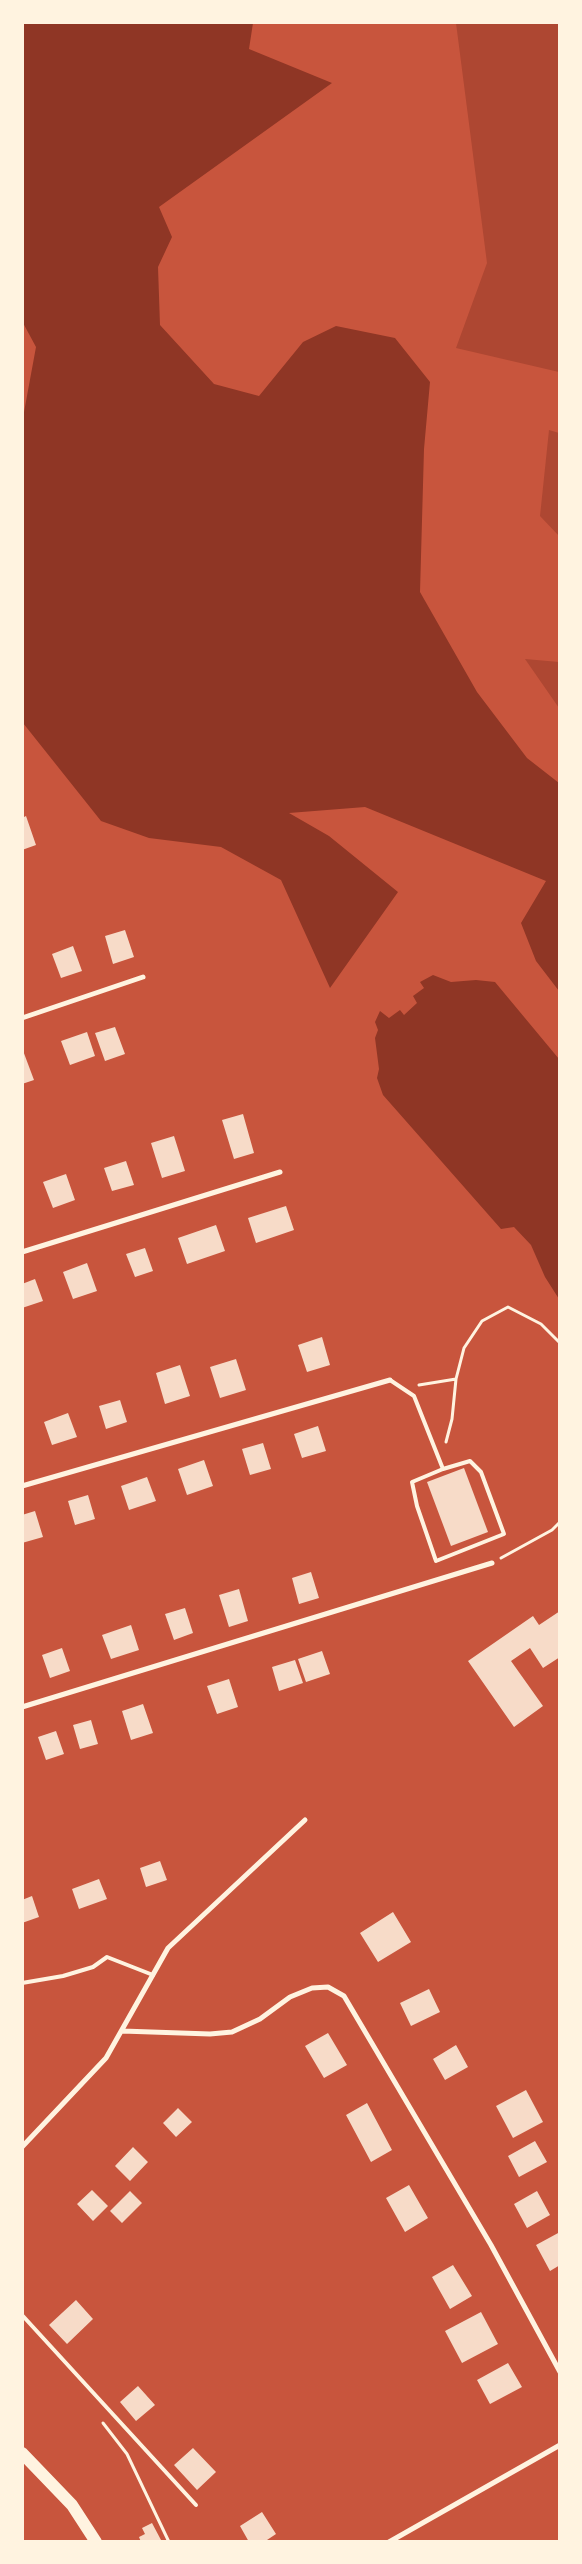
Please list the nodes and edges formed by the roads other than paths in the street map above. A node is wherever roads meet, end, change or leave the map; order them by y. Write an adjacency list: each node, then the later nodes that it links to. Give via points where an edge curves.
1 (144, 977): 2 (street)
2 (22, 1018)
3 (280, 1172): 4 (street)
4 (22, 1252)
5 (390, 1380): 6 (lane, via 414,1396); 7 (street)
6 (443, 1469): 6 (lane, via 470,1461 481,1472 504,1534 436,1561 412,1482)
7 (22, 1486)
8 (492, 1563): 9 (street)
9 (22, 1707)
10 (305, 1820): 11 (street, via 168,1948)
11 (153, 1976): 12 (lane, via 107,1957 93,1968); 13 (street)
12 (22, 1984)
13 (122, 2031): 14 (street, via 106,2058); 16 (street, via 232,2032 260,2019 290,1996 312,1988 328,1987 344,1996 490,2245)
14 (22, 2147)
15 (22, 2316): 19 (lane)
16 (560, 2372)
17 (560, 2445): 21 (street)
18 (22, 2453): 20 (main road, via 72,2505)
19 (196, 2505)
20 (96, 2542)
21 (389, 2542)

